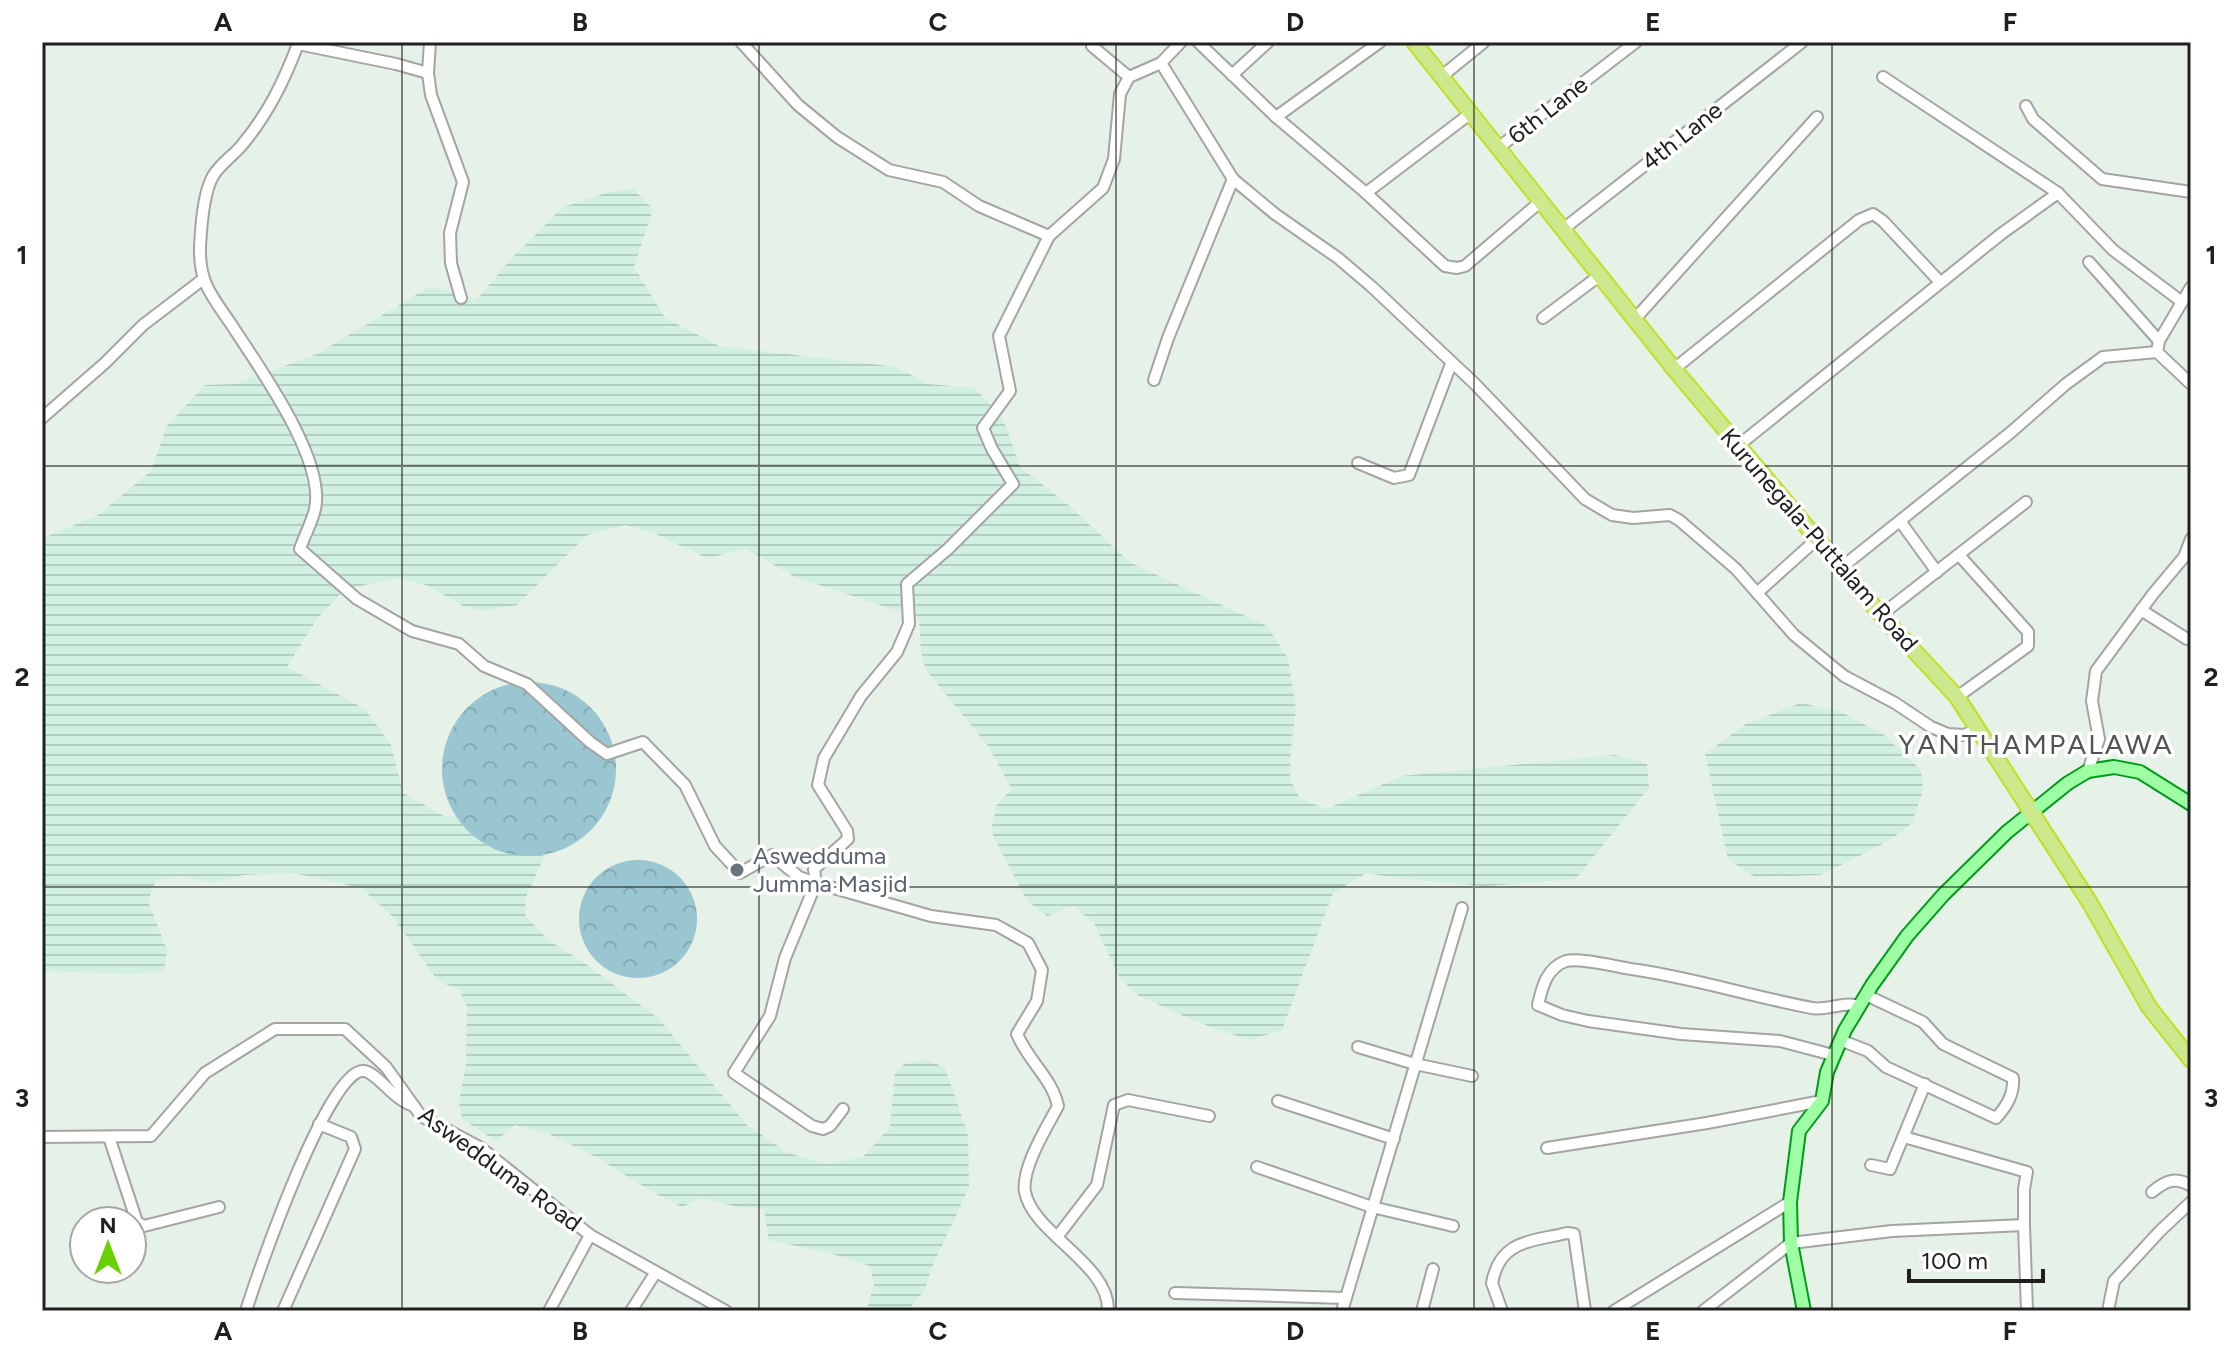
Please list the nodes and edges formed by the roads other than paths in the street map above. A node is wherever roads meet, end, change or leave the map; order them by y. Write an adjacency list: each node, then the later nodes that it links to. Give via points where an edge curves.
1 (430, 42): 13 (street)
2 (741, 42): 29 (street, via 798,105 889,170 943,182 979,206)
3 (1181, 42): 12 (street)
4 (1198, 42): 14 (street)
5 (1268, 42): 14 (street)
6 (1380, 42): 20 (street)
7 (1414, 42): 15 (highway, Kurunegala-Puttalam Road)
8 (1484, 42): 15 (street)
9 (1636, 42): 22 (street, 6th Lane)
10 (1802, 42): 28 (street, 4th Lane)
11 (1092, 46): 16 (street)
12 (1161, 63): 16 (street); 23 (street)
13 (428, 73): 32 (street, via 298,44 264,116 213,177 202,218); 35 (street, via 463,182 450,233 451,263)
14 (1232, 75): 20 (street)
15 (1442, 76): 19 (highway, Kurunegala-Puttalam Road)
16 (1129, 77): 29 (street, via 1120,94 1114,159 1103,188)
17 (1883, 77): 26 (street)
18 (2026, 106): 24 (street, via 2033,119 2102,179)
19 (1471, 113): 22 (highway, Kurunegala-Puttalam Road); 25 (street)
20 (1276, 117): 25 (street)
21 (1817, 117): 38 (street)
22 (1498, 148): 27 (highway, Kurunegala-Puttalam Road)
23 (1233, 179): 40 (street, via 1338,258); 42 (street)
24 (2191, 192)
25 (1366, 193): 27 (street, via 1445,266 1457,268)
26 (2058, 193): 33 (street); 36 (street, via 2113,250)
27 (1540, 202): 28 (highway, Kurunegala-Puttalam Road)
28 (1562, 230): 31 (highway, Kurunegala-Puttalam Road)
29 (1049, 236): 64 (street, via 999,336 1010,391 983,428 1013,484 907,584 909,624 897,652 861,696 824,758 818,785 848,839 814,869)
30 (2089, 262): 39 (street)
31 (1599, 276): 37 (street); 38 (highway, Kurunegala-Puttalam Road)
32 (202, 280): 44 (street, via 143,325); 64 (street, via 306,453 315,507 300,549 357,599 412,631 459,644 484,666 527,684 607,754 643,742 685,785 715,846 740,873 772,855 799,877)
33 (1940, 282): 41 (street, via 1873,214); 45 (street)
34 (2191, 287): 36 (street)
35 (461, 298)
36 (2182, 302): 39 (street)
37 (1543, 318)
38 (1634, 320): 41 (highway, Kurunegala-Puttalam Road)
39 (2158, 347): 43 (street); 48 (street, via 2103,357)
40 (1451, 364): 46 (street, via 1409,475 1394,478); 55 (street, via 1585,499 1612,515 1670,515)
41 (1674, 369): 45 (highway, Kurunegala-Puttalam Road)
42 (1154, 380)
43 (2191, 384)
44 (42, 418)
45 (1739, 445): 49 (highway, Kurunegala-Puttalam Road)
46 (1358, 463)
47 (2026, 502): 51 (street)
48 (1900, 521): 53 (street); 54 (street)
49 (1817, 539): 53 (highway, Kurunegala-Puttalam Road); 55 (street)
50 (2191, 539): 52 (street)
51 (1959, 555): 54 (street); 59 (street, via 2028,632 2028,646)
52 (2188, 559): 56 (street)
53 (1842, 567): 57 (highway, Kurunegala-Puttalam Road)
54 (1937, 572): 57 (street)
55 (1757, 593): 60 (street, via 1794,635 1844,676 1948,734)
56 (2141, 610): 58 (street); 61 (street, via 2096,671 2092,701 2099,739)
57 (1881, 615): 59 (highway, Kurunegala-Puttalam Road)
58 (2187, 639)
59 (1957, 697): 60 (highway, Kurunegala-Puttalam Road)
60 (1979, 729): 63 (highway, Kurunegala-Puttalam Road)
61 (2088, 771): 62 (main road, via 2114,767 2140,772); 63 (main road)
62 (2191, 804)
63 (2032, 811): 66 (main road, via 1943,895); 70 (highway, Kurunegala-Puttalam Road, via 2149,1007)
64 (816, 883): 77 (street, via 785,958 770,1016 734,1073 812,1126 830,1126); 96 (street, via 931,916 996,925 1028,943 1042,970 1037,1001 1017,1034 1054,1089 1058,1106 1031,1158 1025,1191 1034,1212)
65 (1462, 908): 71 (street)
66 (1863, 1000): 67 (main road); 69 (street, via 1817,1009 1573,959 1554,967 1538,1005 1588,1021 1780,1041); 73 (street, via 1923,1022 1943,1044 2013,1078 2013,1089 1996,1118)
67 (1840, 1040): 69 (main road); 73 (street)
68 (1358, 1047): 71 (street)
69 (1833, 1055): 75 (main road)
70 (2191, 1060)
71 (1415, 1064): 72 (street); 83 (street)
72 (1472, 1076)
73 (1925, 1084): 82 (street)
74 (1278, 1101): 83 (street)
75 (1822, 1101): 84 (street); 89 (main road, via 1799,1131)
76 (414, 1106): 79 (street, via 372,1075 357,1072 344,1082); 81 (street, Aswedduma Road, via 386,1067 345,1029 275,1029 205,1073 151,1136); 95 (street, Aswedduma Road, via 421,1116 481,1148)
77 (843, 1109)
78 (1209, 1116): 96 (street, via 1128,1100 1114,1105 1097,1185)
79 (319, 1124): 102 (street, via 261,1261); 103 (street, via 351,1137 355,1149)
80 (42, 1137): 81 (street, Aswedduma Road)
81 (109, 1137): 91 (street, via 137,1222 144,1226)
82 (1904, 1137): 85 (street, via 1890,1169); 93 (street, via 2027,1172)
83 (1394, 1139): 92 (street)
84 (1547, 1148)
85 (1871, 1165)
86 (1257, 1167): 92 (street)
87 (2191, 1186): 88 (street, via 2170,1180)
88 (2152, 1192)
89 (1790, 1202): 97 (main road); 112 (street)
90 (2191, 1202): 116 (street, via 2114,1281)
91 (219, 1207)
92 (1372, 1207): 94 (street); 101 (street)
93 (2024, 1225): 97 (street, via 1892,1231); 115 (street)
94 (1453, 1226)
95 (590, 1235): 104 (street); 106 (street, Aswedduma Road)
96 (1057, 1237): 107 (street, via 1093,1274 1107,1295)
97 (1791, 1243): 113 (street); 114 (main road)
98 (1433, 1269): 109 (street)
99 (654, 1275): 105 (street)
100 (1175, 1293): 101 (street)
101 (1346, 1298): 108 (street)
102 (246, 1311)
103 (283, 1311)
104 (549, 1311)
105 (631, 1311)
106 (726, 1311)
107 (1108, 1311)
108 (1342, 1311)
109 (1422, 1311)
110 (1502, 1311): 111 (street, via 1492,1283 1503,1253 1567,1233 1574,1234)
111 (1585, 1311)
112 (1614, 1311)
113 (1703, 1311)
114 (1804, 1311)
115 (2027, 1311)
116 (2108, 1311)

